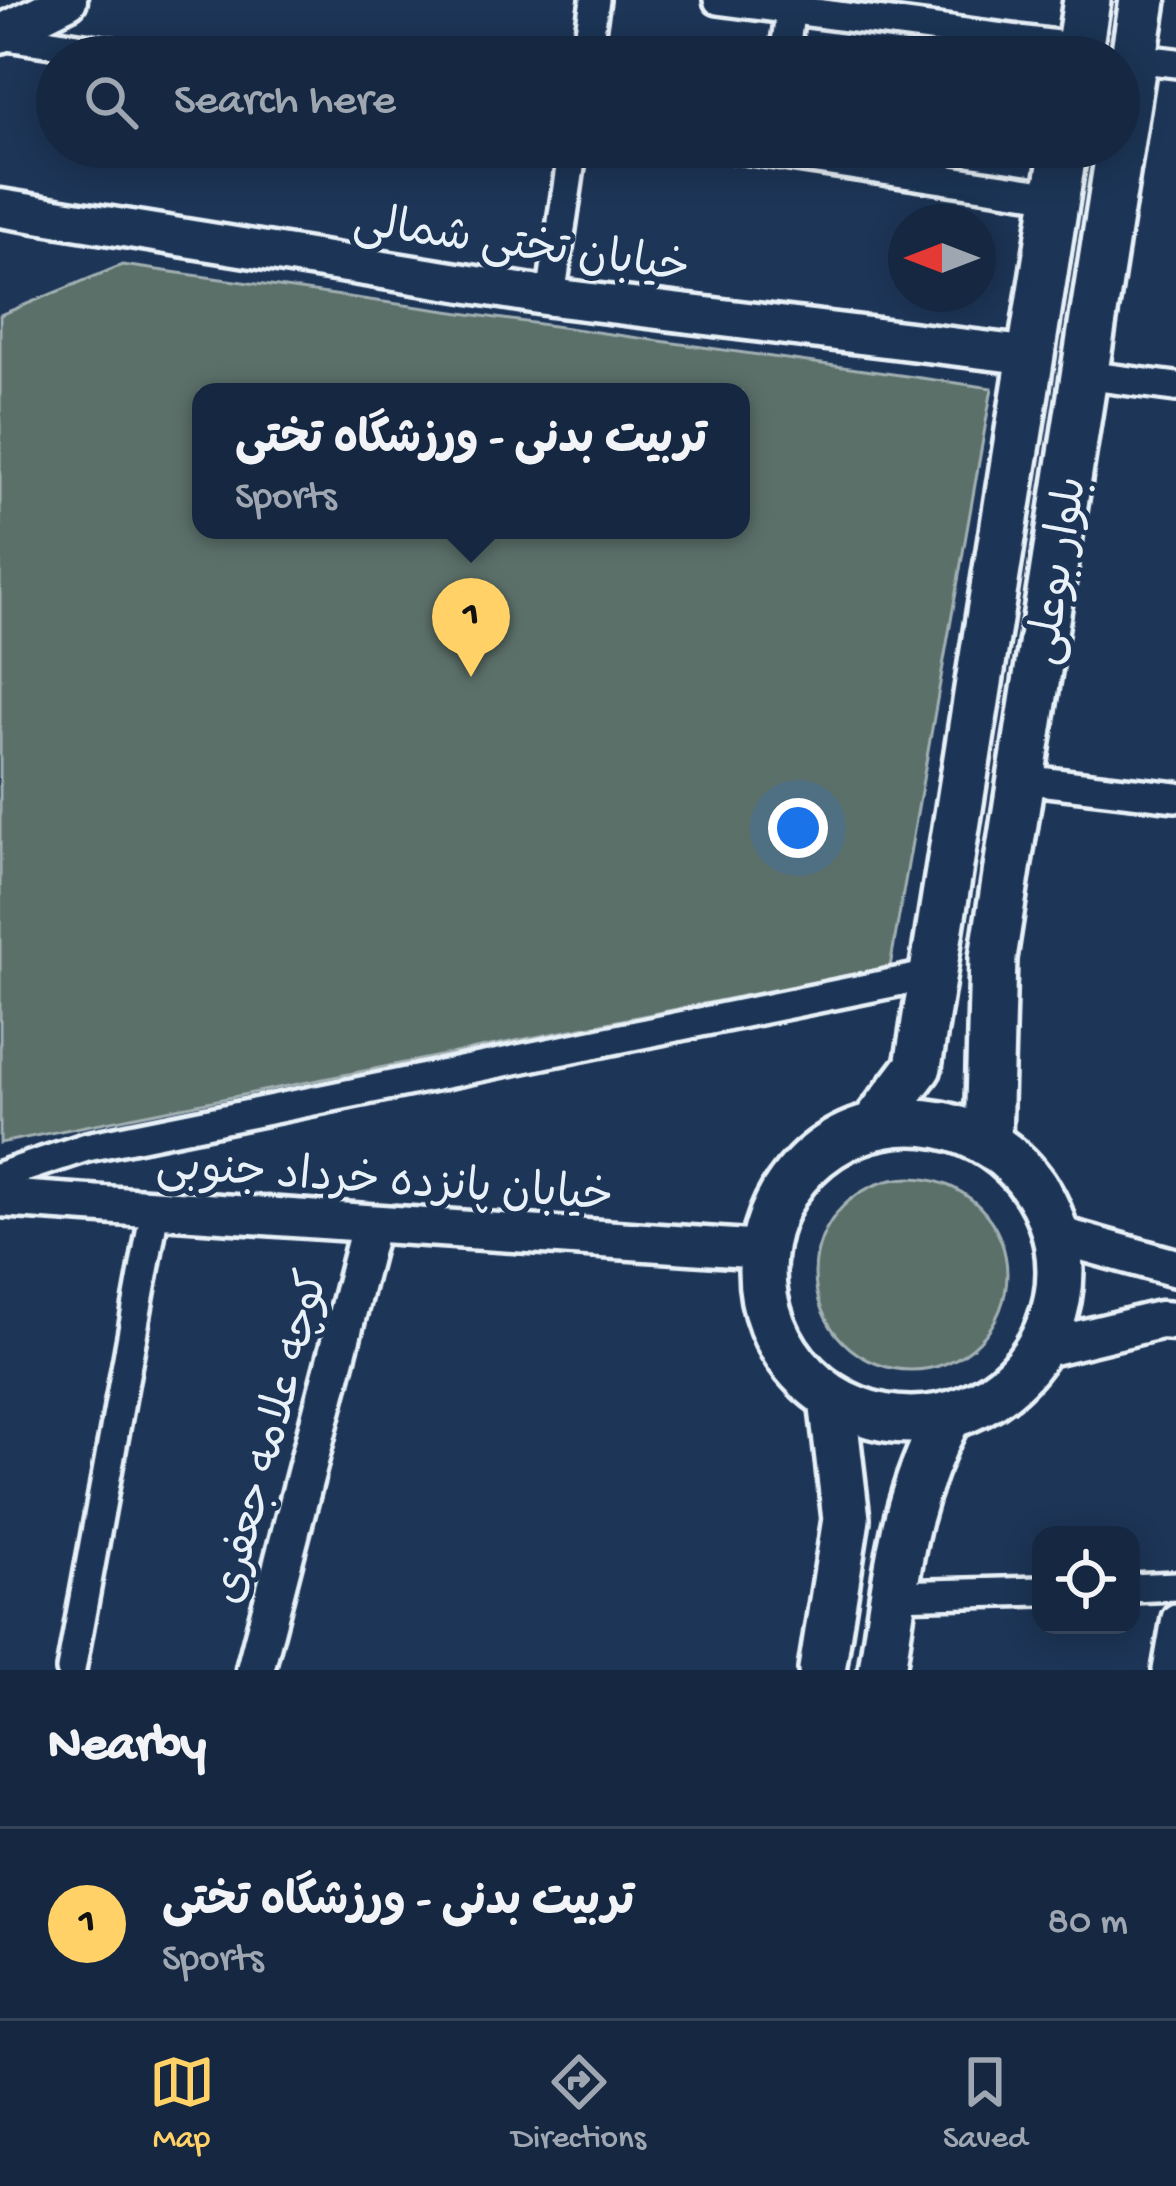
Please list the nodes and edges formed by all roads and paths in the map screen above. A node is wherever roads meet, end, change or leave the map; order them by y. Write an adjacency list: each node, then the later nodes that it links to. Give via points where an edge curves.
1 (68, 0): 7 (street)
2 (595, 0): 8 (street)
3 (718, 0): 6 (street)
4 (1087, 0): 11 (main road)
5 (1143, 0): 13 (main road, بلوار بوعلی)
6 (791, 5): 9 (street); 10 (street)
7 (0, 34): 12 (street)
8 (589, 36)
9 (787, 36)
10 (977, 36)
11 (1082, 36)
12 (36, 40)
13 (1155, 60): 14 (main road, بلوار بوعلی)
14 (1140, 127)
15 (570, 168): 21 (street)
16 (882, 168): 19 (street)
17 (1061, 168): 19 (main road, بلوار بوعلی)
18 (1131, 168): 23 (main road, بلوار بوعلی)
19 (1056, 196): 22 (main road, بلوار بوعلی)
20 (0, 208): 21 (street, خیابان تختی شمالی)
21 (551, 297): 22 (street, خیابان تختی شمالی)
22 (1032, 356): 27 (main road, بلوار بوعلی)
23 (1084, 375): 24 (street); 25 (main road, بلوار بوعلی)
24 (1176, 387)
25 (1021, 779): 26 (street); 28 (main road, بلوار بوعلی)
26 (1176, 797)
27 (938, 958): 28 (main road, via 984,972); 29 (main road, بلوار بوعلی, via 918,1067); 31 (street, via 87,1147)
28 (993, 958): 30 (main road, بلوار بوعلی)
29 (874, 1125): 30 (main road, via 932,1123); 36 (main road, via 833,1142 799,1171 775,1208)
30 (988, 1141): 35 (main road, via 1031,1182)
31 (0, 1176)
32 (0, 1198): 33 (street, خیابان پانزده خرداد جنوبی)
33 (155, 1210): 34 (street, خیابان پانزده خرداد جنوبی); 49 (street)
34 (370, 1226): 36 (street, خیابان پانزده خرداد جنوبی); 50 (street, کوچه علامه جعفری)
35 (1057, 1234): 37 (street); 39 (main road, via 1061,1274)
36 (763, 1250): 40 (main road, via 763,1294 776,1335 799,1371)
37 (1176, 1268)
38 (1176, 1322): 39 (street)
39 (1040, 1348): 41 (main road, via 1016,1379)
40 (832, 1399): 41 (main road, via 888,1419); 43 (main road)
41 (948, 1418): 42 (main road)
42 (906, 1516): 43 (main road, via 888,1492 874,1491); 47 (main road)
43 (846, 1519): 51 (main road)
44 (1176, 1586): 45 (street)
45 (1140, 1588)
46 (1032, 1591): 47 (street)
47 (894, 1595): 52 (main road)
48 (1176, 1618): 53 (street)
49 (71, 1670)
50 (256, 1670)
51 (822, 1670)
52 (881, 1670)
53 (1167, 1670)

